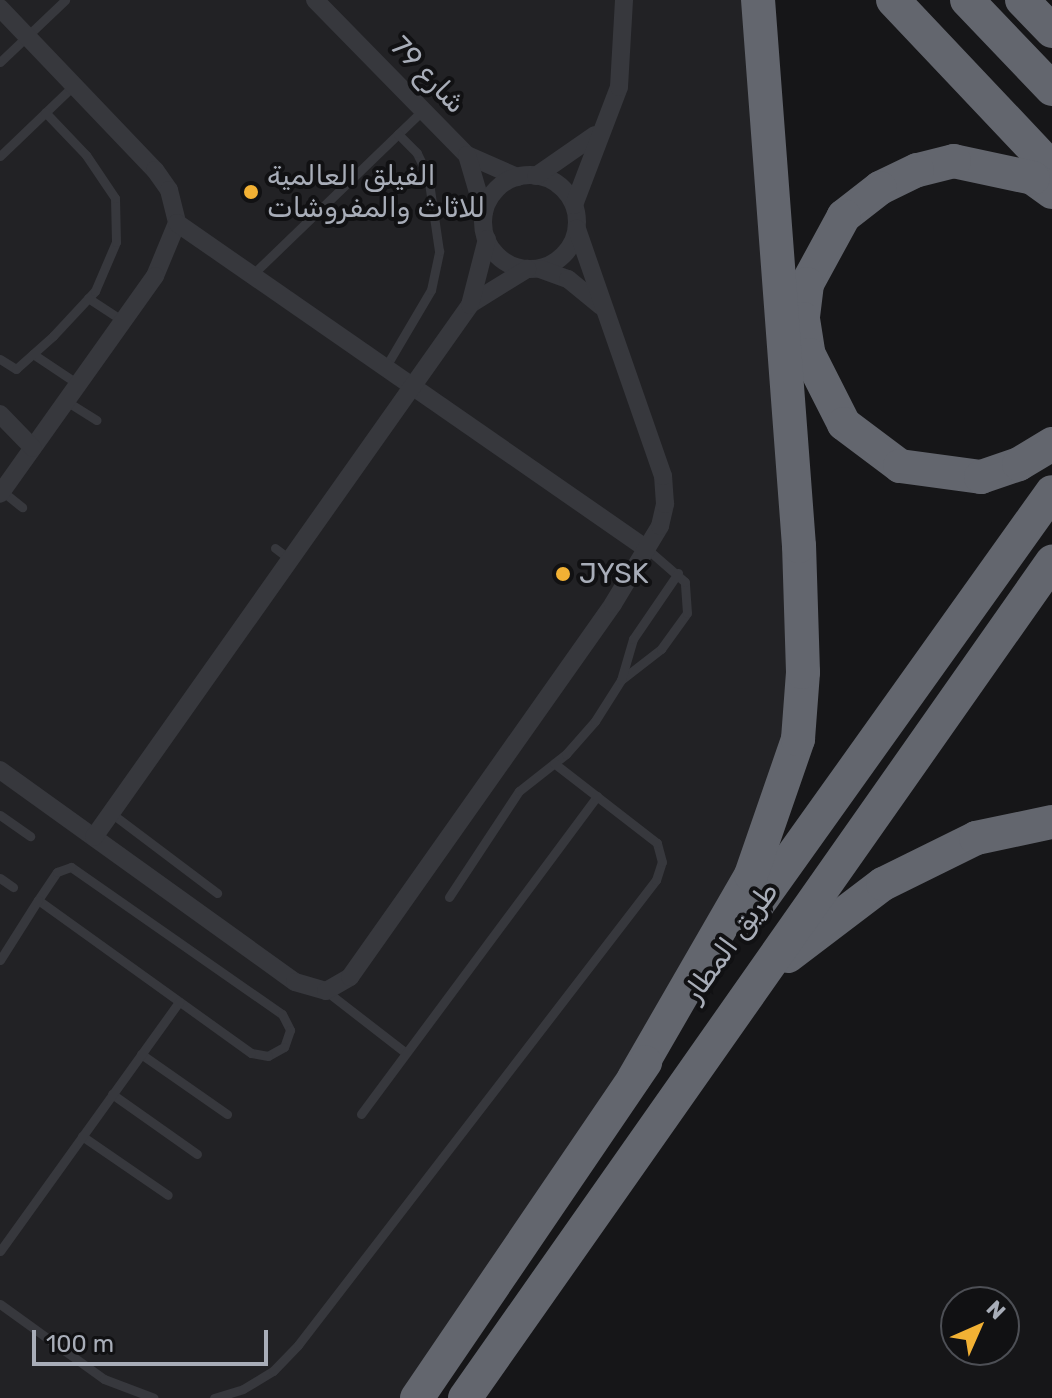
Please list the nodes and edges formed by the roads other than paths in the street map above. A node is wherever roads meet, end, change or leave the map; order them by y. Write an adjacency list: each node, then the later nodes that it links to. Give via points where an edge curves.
1 (65, 0): 10 (lane)
2 (315, 0): 14 (street, شارع 79)
3 (624, 0): 17 (street, via 623,70)
4 (758, 0): 73 (highway, via 799,546 803,672 798,739 751,875)
5 (893, 0): 20 (highway)
6 (967, 0): 13 (highway)
7 (1022, 0): 9 (highway)
8 (0, 8): 10 (street)
9 (1052, 31)
10 (27, 36): 11 (lane); 12 (street)
11 (0, 62)
12 (74, 85): 15 (lane); 26 (street, via 155,170 175,206)
13 (1052, 89)
14 (423, 110): 16 (lane); 18 (street, شارع 79)
15 (45, 112): 19 (lane); 31 (lane, via 86,155 115,198 116,242)
16 (398, 134): 30 (lane); 37 (lane, via 417,153 428,176 439,251 431,290)
17 (597, 134): 21 (street); 24 (street)
18 (467, 155): 22 (street, شارع 79); 25 (street, شارع 79)
19 (0, 156)
20 (1052, 168)
21 (536, 176): 22 (street); 24 (street, via 563,188)
22 (517, 177): 25 (street, via 495,191)
23 (1052, 192): 43 (highway, via 1033,178 954,161 917,170 880,188 844,216 807,284 803,319 809,355 844,424 900,466 981,477 1019,464)
24 (574, 205): 27 (street)
25 (484, 214): 28 (street)
26 (177, 223): 30 (street); 34 (street, via 155,276)
27 (577, 229): 29 (street, via 561,259); 33 (street)
28 (487, 239): 29 (street, via 507,263); 32 (street)
29 (533, 269): 32 (street); 33 (street, via 581,287)
30 (252, 275): 37 (street)
31 (88, 298): 34 (lane); 35 (lane)
32 (470, 305): 39 (street)
33 (603, 308): 49 (street, via 663,476 665,504)
34 (123, 321): 38 (street)
35 (33, 354): 36 (lane, via 16,369); 38 (lane)
36 (0, 359)
37 (385, 368): 39 (street)
38 (78, 384): 40 (street)
39 (414, 388): 49 (street); 50 (street)
40 (66, 401): 42 (lane); 44 (street)
41 (0, 414): 44 (street)
42 (96, 420)
43 (1052, 444)
44 (33, 448): 45 (street)
45 (1, 492): 47 (lane)
46 (1052, 492): 73 (highway, طريق المطار)
47 (22, 507)
48 (275, 548): 50 (lane)
49 (647, 549): 52 (lane); 69 (street, via 374,944 350,977)
50 (291, 560): 57 (street, via 217,650)
51 (1052, 562): 68 (highway, طريق المطار)
52 (678, 573): 53 (lane, via 628,648); 53 (lane, via 689,592 683,623 652,658)
53 (621, 680): 54 (lane, via 586,733)
54 (554, 763): 56 (lane); 65 (lane, via 511,800)
55 (0, 770): 61 (street)
56 (597, 796): 71 (lane); 83 (lane, via 657,843 662,862 656,880 298,1345 273,1371)
57 (111, 813): 61 (street); 64 (lane)
58 (0, 815): 60 (lane)
59 (1052, 822): 68 (highway, via 976,838 883,884)
60 (30, 836)
61 (94, 837): 69 (street, via 295,982)
62 (0, 878): 63 (lane)
63 (13, 887)
64 (217, 893)
65 (449, 897)
66 (38, 900): 67 (lane); 70 (lane); 70 (lane, via 57,872 78,868 282,1014 288,1039 277,1053 259,1056)
67 (0, 960)
68 (762, 976): 85 (highway, طريق المطار)
69 (326, 991): 71 (lane)
70 (179, 1002): 72 (lane)
71 (406, 1053): 76 (lane)
72 (141, 1054): 74 (lane); 75 (lane)
73 (634, 1078): 84 (highway, طريق المطار)
74 (112, 1094): 77 (lane); 78 (lane)
75 (227, 1114)
76 (361, 1114)
77 (82, 1136): 79 (lane); 80 (lane)
78 (197, 1154)
79 (168, 1195)
80 (0, 1251)
81 (0, 1304): 82 (lane, via 104,1379)
82 (154, 1398)
83 (214, 1398)
84 (417, 1398)
85 (465, 1398)

